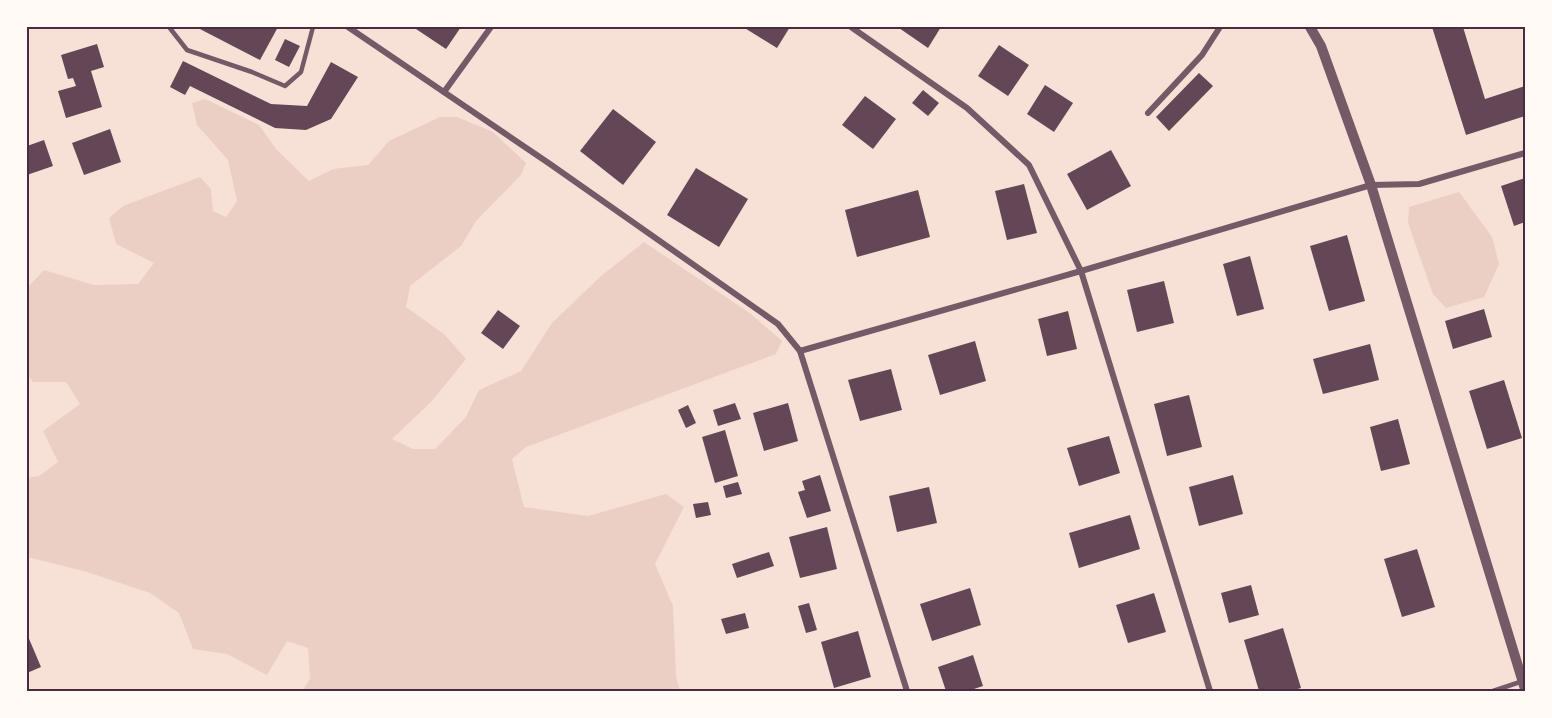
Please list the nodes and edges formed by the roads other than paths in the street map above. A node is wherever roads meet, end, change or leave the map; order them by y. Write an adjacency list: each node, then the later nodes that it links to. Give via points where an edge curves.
1 (169, 27): 2 (lane, via 187,50 285,86 301,72)
2 (313, 27)
3 (348, 27): 8 (street)
4 (491, 27): 8 (street)
5 (850, 27): 12 (street, via 966,108 1029,165)
6 (1220, 27): 9 (street, via 1202,55)
7 (1310, 27): 11 (street, via 1321,46)
8 (444, 92): 13 (street, via 778,324)
9 (1148, 113)
10 (1525, 153): 11 (street, via 1419,184)
11 (1371, 185): 12 (street); 14 (street)
12 (1081, 271): 13 (street); 16 (street)
13 (800, 351): 15 (street)
14 (1524, 685): 17 (lane)
15 (907, 691)
16 (1210, 691)
17 (1493, 691)

